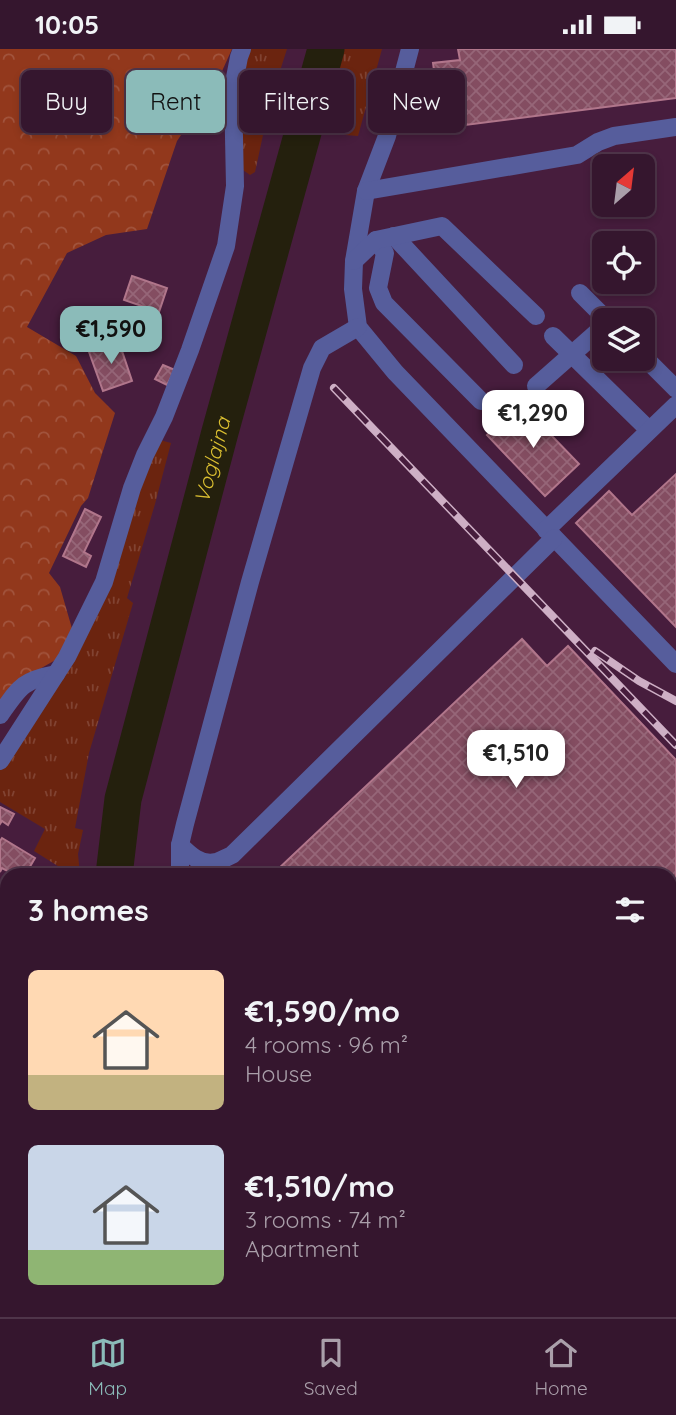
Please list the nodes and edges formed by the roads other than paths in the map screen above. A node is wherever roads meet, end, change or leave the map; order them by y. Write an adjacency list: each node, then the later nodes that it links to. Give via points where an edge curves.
1 (242, 49): 23 (street, via 233,88 235,186 226,246 164,417 132,488 104,582)
2 (410, 49): 4 (street, via 387,136)
3 (676, 127): 4 (street, via 614,136 577,155)
4 (366, 191): 6 (street)
5 (385, 238): 6 (street); 9 (street, via 442,226); 14 (street); 18 (street, via 378,289 384,303)
6 (354, 261): 10 (street)
7 (580, 293): 8 (street)
8 (595, 308)
9 (536, 316)
10 (358, 327): 21 (street); 26 (street, via 322,348 312,368)
11 (553, 336): 13 (street)
12 (592, 336): 13 (street)
13 (572, 354): 16 (street); 20 (street)
14 (514, 365)
15 (655, 368): 17 (street)
16 (536, 386)
17 (676, 389)
18 (481, 401)
19 (676, 405): 20 (street)
20 (649, 430): 21 (street)
21 (550, 534): 22 (street); 26 (street, via 232,855 215,863 202,861)
22 (676, 664)
23 (56, 674): 24 (street, via 23,684); 25 (street)
24 (0, 715)
25 (0, 761)
26 (180, 845): 27 (street)
27 (180, 868)

